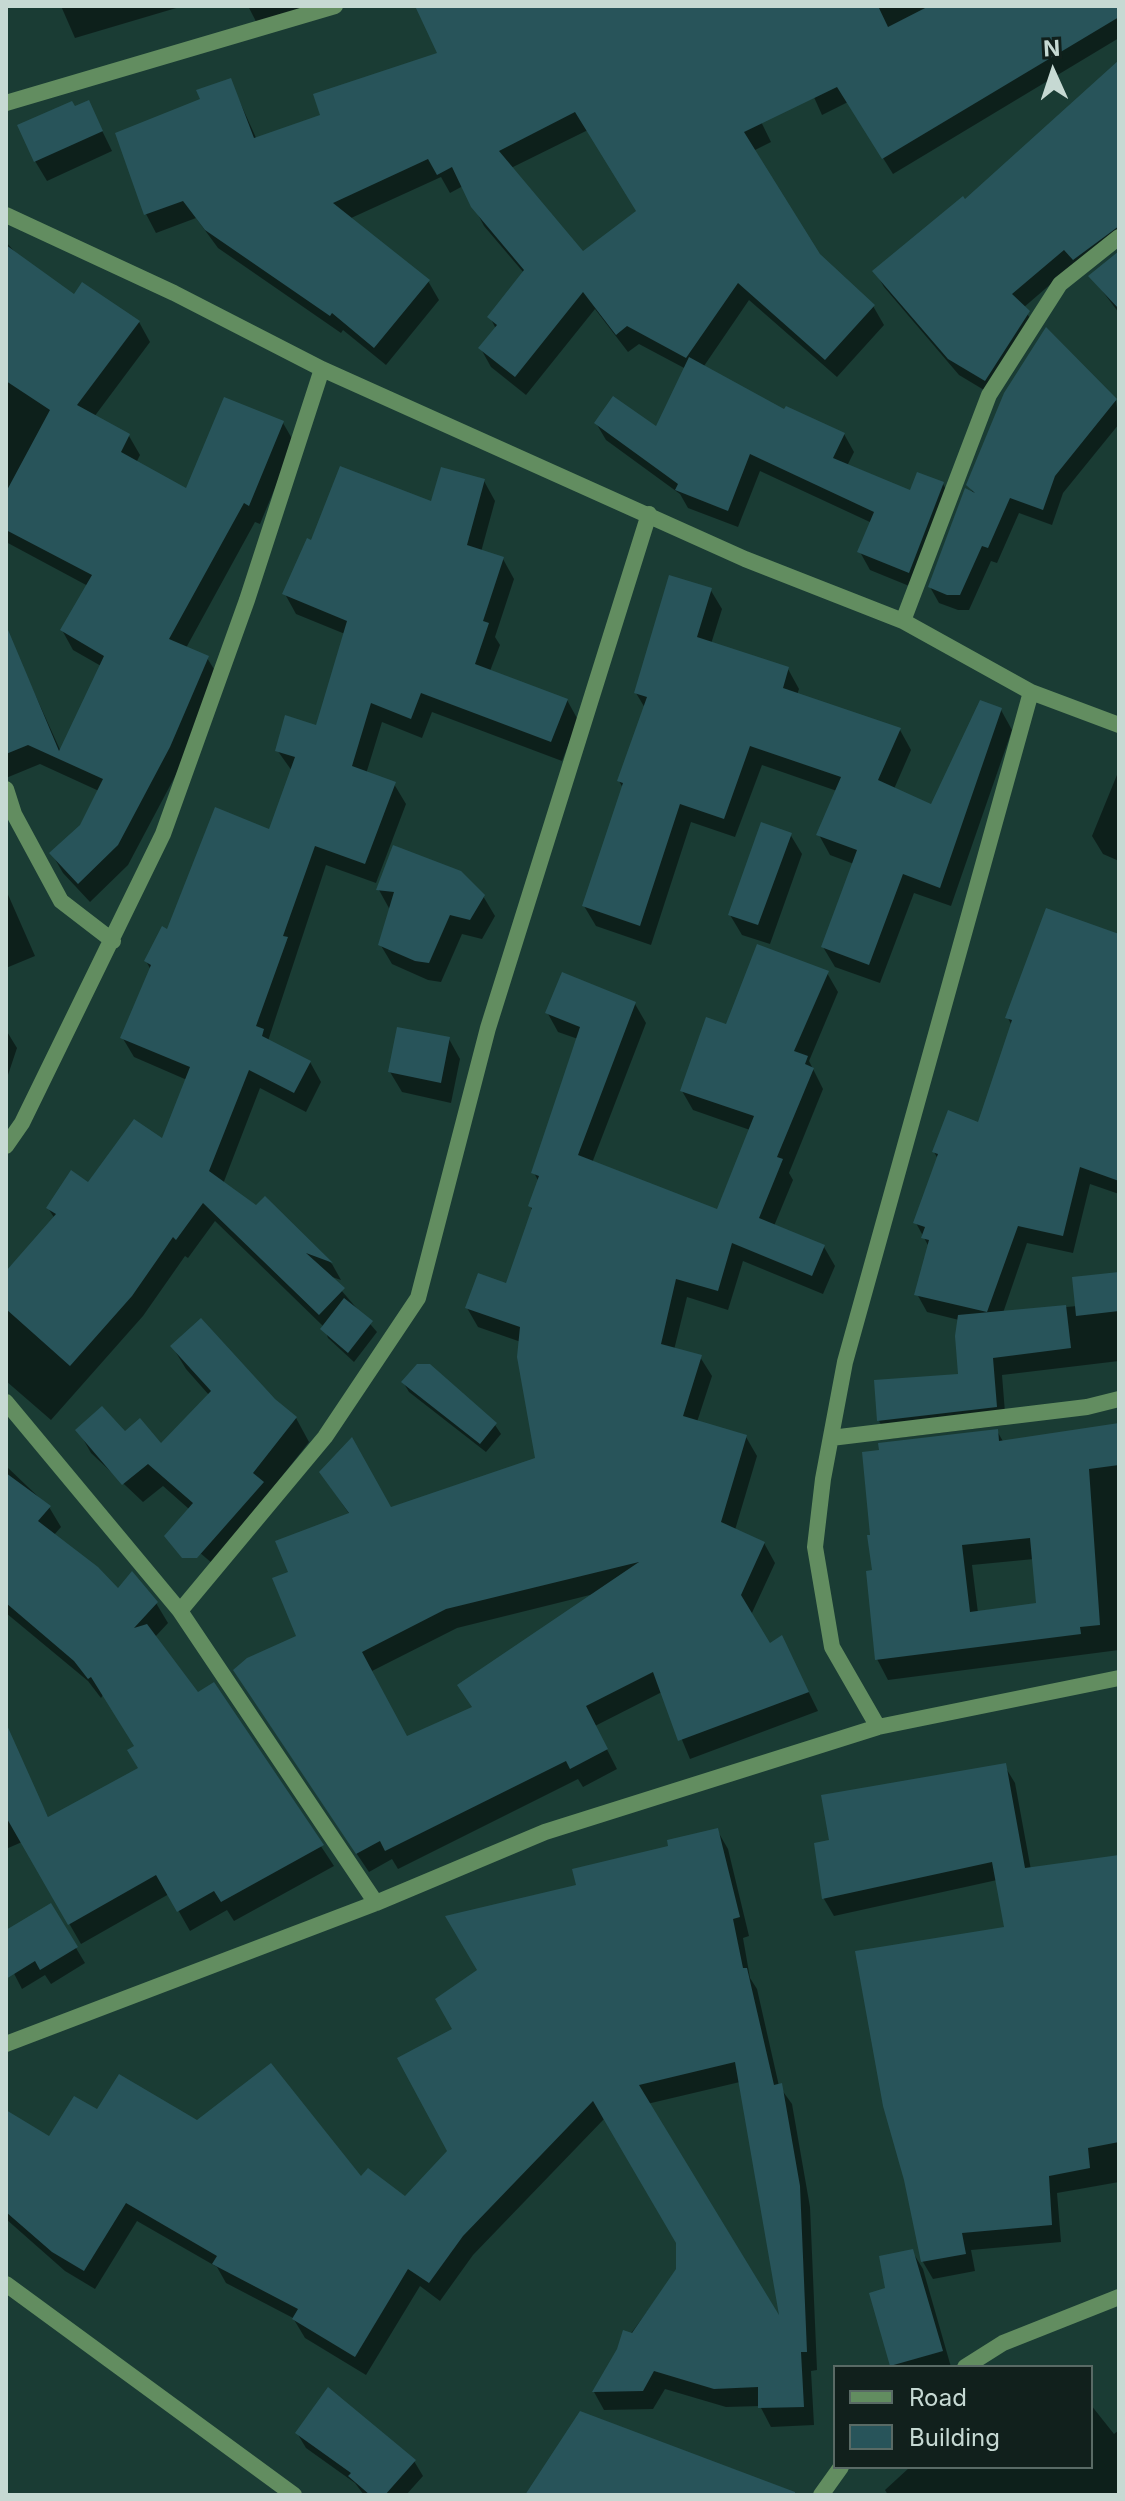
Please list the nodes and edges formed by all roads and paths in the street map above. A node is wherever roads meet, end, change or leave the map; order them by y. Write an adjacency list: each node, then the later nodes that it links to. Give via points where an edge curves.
1 (335, 6): 2 (street)
2 (6, 103)
3 (6, 215): 5 (street)
4 (1119, 237): 7 (street, via 1060,284 989,395)
5 (322, 369): 6 (street); 12 (street, via 163,834)
6 (649, 514): 7 (street, via 745,559); 17 (street, via 488,1028 418,1298 325,1437)
7 (903, 621): 8 (street)
8 (1031, 692): 9 (street); 16 (street, via 845,1362)
9 (1119, 725)
10 (6, 789): 11 (street)
11 (10, 816): 12 (street, via 61,901)
12 (113, 941): 13 (street)
13 (6, 1146)
14 (1119, 1399): 16 (street)
15 (6, 1402): 17 (street)
16 (831, 1438): 19 (street, via 815,1547 832,1647)
17 (180, 1611): 20 (street)
18 (1119, 1678): 19 (street)
19 (878, 1727): 20 (street, via 545,1832)
20 (376, 1903): 21 (street)
21 (6, 2044)
22 (6, 2284): 26 (street)
23 (1119, 2297): 24 (street, via 1003,2343)
24 (968, 2365)
25 (840, 2469): 27 (street)
26 (294, 2495)
27 (821, 2495)

